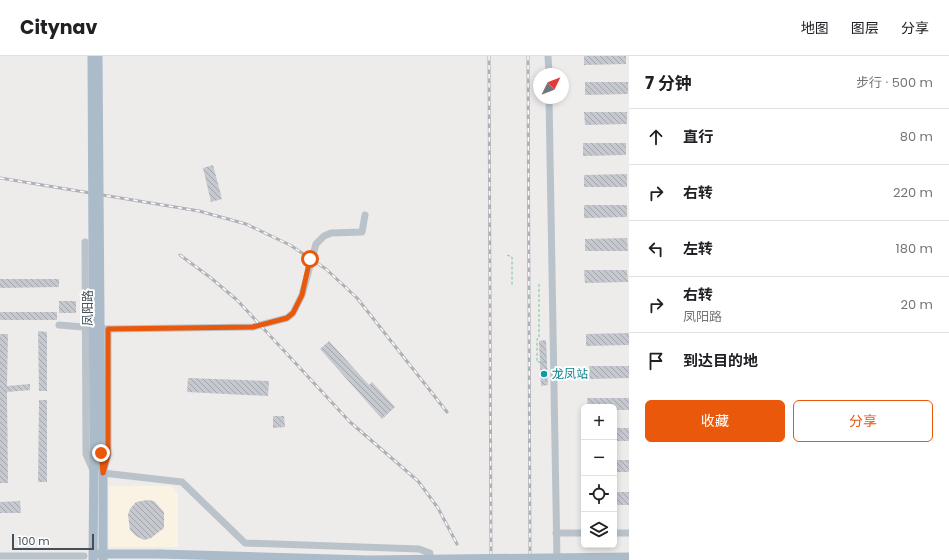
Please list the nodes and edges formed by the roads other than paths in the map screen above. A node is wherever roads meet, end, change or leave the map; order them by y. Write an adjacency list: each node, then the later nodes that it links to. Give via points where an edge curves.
1 (92, 56): 11 (main road, 凤阳路, bridge)
2 (98, 56): 11 (main road, 凤阳路, bridge)
3 (548, 56): 4 (street)
4 (549, 68)
5 (549, 104): 16 (street)
6 (365, 214): 10 (street, via 362,232 331,233 316,244 302,295 293,313 287,318 253,327)
7 (85, 242): 9 (street)
8 (59, 326): 9 (street)
9 (85, 327): 10 (street); 12 (street, via 86,454)
10 (108, 329): 12 (street, via 108,455)
11 (97, 452): 12 (main road, 凤阳路)
12 (99, 473): 17 (street, via 182,482 244,543); 19 (main road, 凤阳路); 21 (main road)
13 (581, 533): 16 (street)
14 (617, 533): 15 (street)
15 (629, 533)
16 (556, 534): 24 (street)
17 (412, 548): 22 (street); 23 (street, via 426,550 430,553)
18 (0, 556): 21 (street)
19 (103, 557): 20 (main road, bridge, via 160,554 368,560); 21 (main road)
20 (629, 557)
21 (91, 558)
22 (421, 560)
23 (430, 560)
24 (557, 560)

